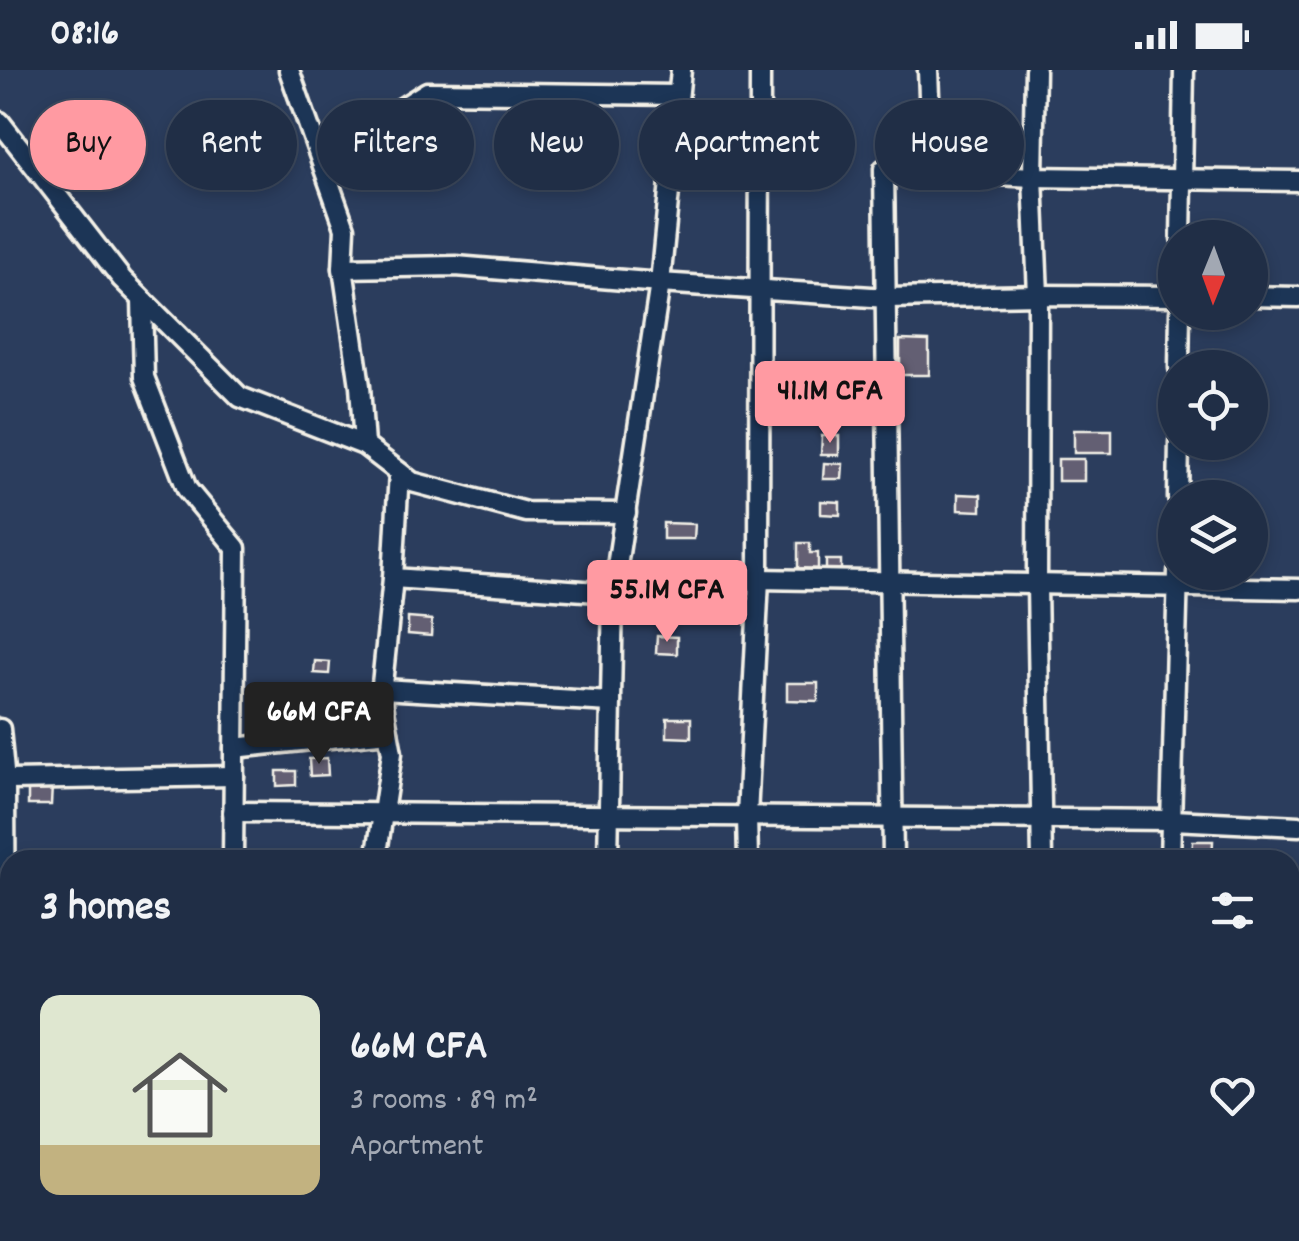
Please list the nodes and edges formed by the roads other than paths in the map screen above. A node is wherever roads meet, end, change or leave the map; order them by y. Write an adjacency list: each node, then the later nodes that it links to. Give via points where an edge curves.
1 (290, 70): 11 (street)
2 (680, 70): 7 (street)
3 (760, 70): 21 (street)
4 (928, 70): 9 (street)
5 (1035, 70): 13 (street)
6 (1184, 70): 14 (street)
7 (678, 95): 8 (street, via 426,92); 20 (street)
8 (413, 100)
9 (929, 100)
10 (0, 122): 27 (street)
11 (317, 147)
12 (1024, 176): 13 (street)
13 (1033, 176): 14 (street); 22 (street)
14 (1182, 180): 15 (street); 18 (street)
15 (1299, 182)
16 (332, 190): 19 (street, via 345,228)
17 (885, 190): 26 (street)
18 (1181, 220)
19 (343, 268): 20 (street, via 456,266); 28 (street)
20 (660, 283): 21 (street); 30 (street)
21 (761, 290): 26 (street); 32 (street)
22 (1038, 295): 23 (street); 26 (street); 35 (street)
23 (1158, 296)
24 (1268, 296): 25 (street)
25 (1299, 296)
26 (888, 298): 34 (street)
27 (142, 300): 28 (street, via 240,397); 44 (street, via 144,377 187,489 236,548)
28 (364, 445): 29 (street)
29 (399, 472): 30 (street, via 412,482 526,512); 31 (street)
30 (626, 513): 39 (street)
31 (393, 578): 39 (street); 40 (street)
32 (759, 579): 34 (street); 39 (street, via 651,584); 50 (street)
33 (1158, 581): 35 (street)
34 (889, 582): 35 (street); 51 (street)
35 (1037, 586): 52 (street)
36 (1268, 587): 37 (street)
37 (1299, 589)
38 (1178, 590): 53 (street)
39 (613, 593): 41 (street)
40 (382, 689): 41 (street); 43 (street)
41 (611, 702): 49 (street)
42 (0, 730): 46 (street)
43 (388, 732): 44 (street); 48 (street, via 392,753)
44 (234, 748): 45 (street)
45 (234, 776): 46 (street); 47 (street)
46 (2, 782): 55 (street)
47 (234, 812): 48 (street); 56 (street)
48 (384, 813): 49 (street); 57 (street)
49 (609, 815): 50 (street); 58 (street)
50 (747, 816): 51 (street); 59 (street)
51 (892, 816): 52 (street); 60 (street)
52 (1042, 820): 53 (street); 61 (street)
53 (1172, 820): 54 (street); 62 (street)
54 (1299, 826)
55 (3, 850)
56 (233, 850)
57 (378, 850)
58 (608, 850)
59 (748, 850)
60 (893, 850)
61 (1042, 850)
62 (1170, 850)

